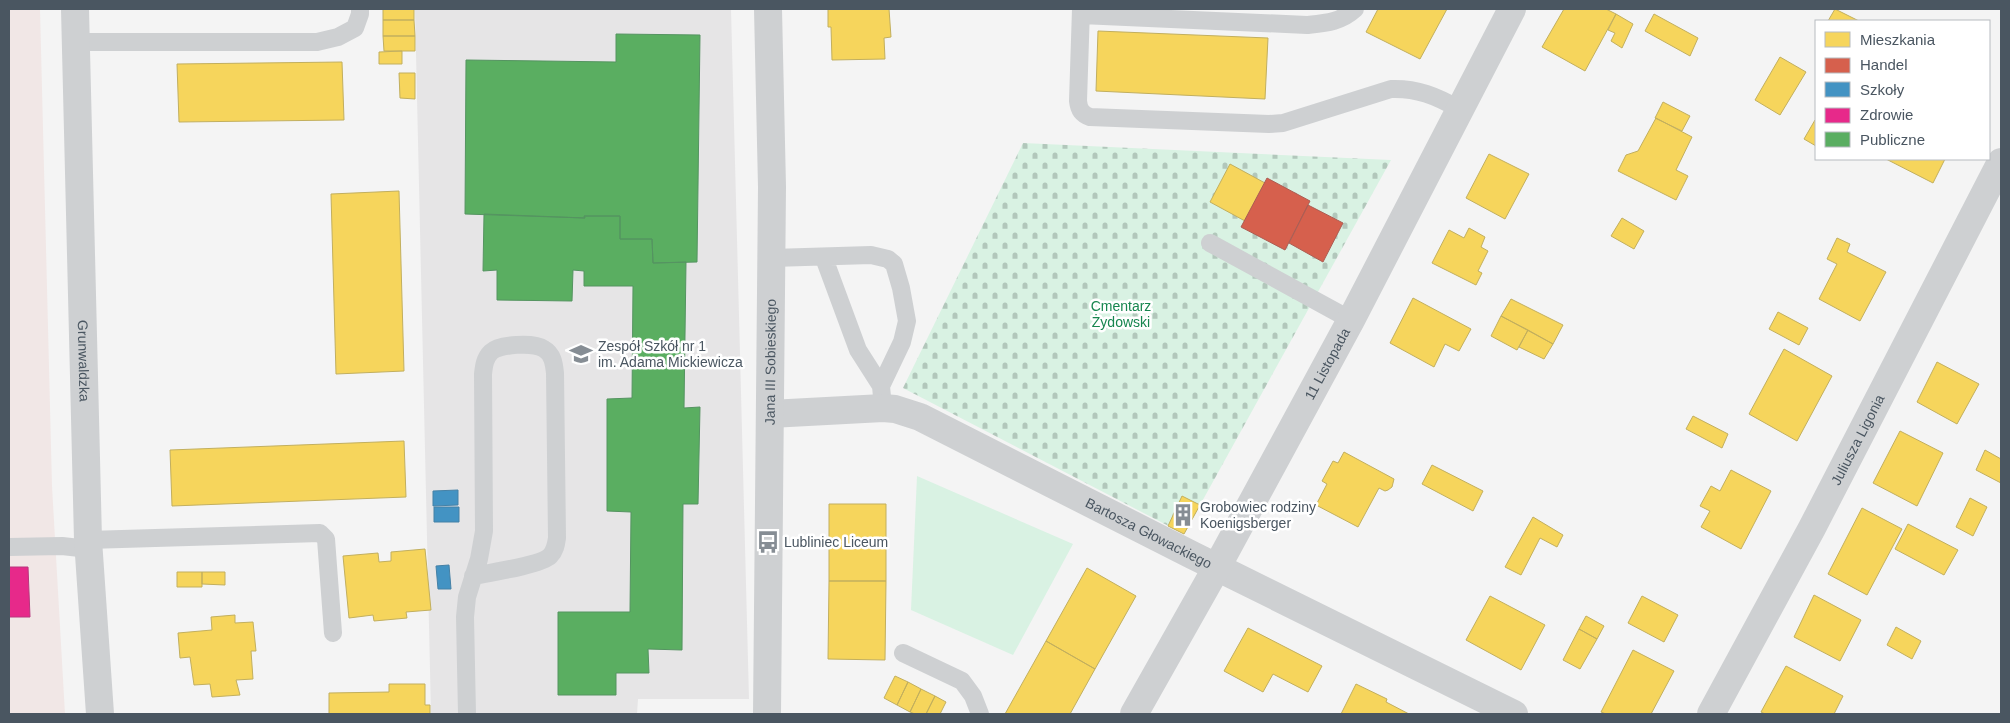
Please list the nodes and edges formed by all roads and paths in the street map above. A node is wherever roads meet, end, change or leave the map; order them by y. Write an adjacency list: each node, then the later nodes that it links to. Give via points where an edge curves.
1 (75, 9): 7 (street, Grunwaldzka)
2 (360, 9): 7 (lane, via 355,28 338,37 317,42)
3 (768, 9): 11 (street, Jana III Sobieskiego)
4 (1355, 9): 6 (lane, via 1335,22 1307,25)
5 (1512, 9): 8 (street, 11 Listopada)
6 (1081, 12): 8 (lane, via 1078,101 1083,114 1090,117 1283,123 1391,89 1406,88 1437,96)
7 (76, 42): 16 (street, Grunwaldzka)
8 (1459, 108): 13 (street, 11 Listopada)
9 (2001, 162): 28 (street, Juliusza Ligonia, via 1812,528)
10 (1210, 243): 13 (lane)
11 (772, 258): 12 (lane); 15 (street, Jana III Sobieskiego)
12 (824, 258): 14 (lane, via 858,350); 14 (lane, via 880,257 888,259 897,271 907,321)
13 (1351, 320): 18 (street, 11 Listopada)
14 (882, 397): 15 (street, Bartosza Głowackiego); 18 (street, Bartosza Głowackiego, via 895,409 920,417)
15 (770, 414): 24 (street, Jana III Sobieskiego)
16 (89, 545): 17 (lane); 20 (lane, via 320,533 326,539); 22 (street, Grunwaldzka)
17 (9, 547)
18 (1217, 567): 26 (street, 11 Listopada); 27 (street, Bartosza Głowackiego)
19 (473, 576): 19 (lane, via 538,562 548,558 554,550 557,538 555,373 552,358 545,349 533,345 503,346 492,350 485,360 484,531 483,546); 23 (lane, via 465,617)
20 (333, 633)
21 (903, 653): 25 (lane, via 962,681)
22 (100, 714)
23 (467, 714)
24 (767, 714)
25 (980, 714)
26 (1134, 714)
27 (1514, 714)
28 (1711, 714)

